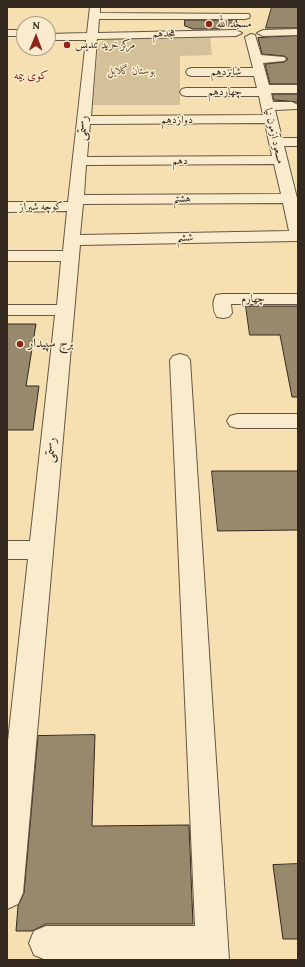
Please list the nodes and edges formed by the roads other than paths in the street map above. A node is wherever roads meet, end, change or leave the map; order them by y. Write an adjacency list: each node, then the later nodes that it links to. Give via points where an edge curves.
1 (173, 12): 2 (street); 3 (street); 7 (street)
2 (93, 20): 5 (street, via 74,33); 6 (street); 7 (street, هجدهم); 17 (street, رستمی)
3 (250, 27): 4 (street); 7 (street, هجدهم, via 240,28 236,33); 8 (street); 10 (street, مسعود آزمون نیا)
4 (298, 32)
5 (56, 33)
6 (56, 34)
7 (175, 34)
8 (217, 43)
9 (280, 59): 10 (street, شانزدهم)
10 (258, 66): 11 (street, شانزدهم); 13 (street, مسعود آزمون نیا)
11 (192, 72)
12 (298, 89): 13 (street, چهاردهم)
13 (264, 90): 14 (street, چهاردهم); 16 (street, مسعود آزمون نیا)
14 (186, 92)
15 (292, 106): 16 (street, دوازدهم)
16 (269, 112): 17 (street, دوازدهم); 18 (street, مسعود آزمون نیا)
17 (83, 120): 21 (street, رستمی)
18 (276, 142): 19 (street); 20 (street, مسعود آزمون نیا)
19 (298, 142)
20 (280, 160): 21 (street, دهم); 22 (street, مسعود آزمون نیا)
21 (79, 161): 24 (street, رستمی)
22 (292, 181): 23 (street, مسعود آزمون نیا)
23 (289, 198): 24 (street, هشتم); 26 (street, مسعود آزمون نیا)
24 (75, 203): 25 (street, کوچه شیراز); 27 (street, رستمی)
25 (7, 207)
26 (297, 230): 27 (street, ششم)
27 (71, 248): 28 (street, ششم); 31 (street, رستمی)
28 (7, 256)
29 (298, 299): 32 (street, چهارم, via 222,299)
30 (7, 310): 31 (street)
31 (65, 310): 37 (street, رستمی)
32 (222, 313)
33 (180, 360): 40 (street)
34 (298, 420): 35 (street)
35 (237, 421)
36 (7, 550): 37 (street)
37 (41, 550): 38 (street, رستمی)
38 (7, 893)
39 (46, 943): 40 (street)
40 (212, 952)

